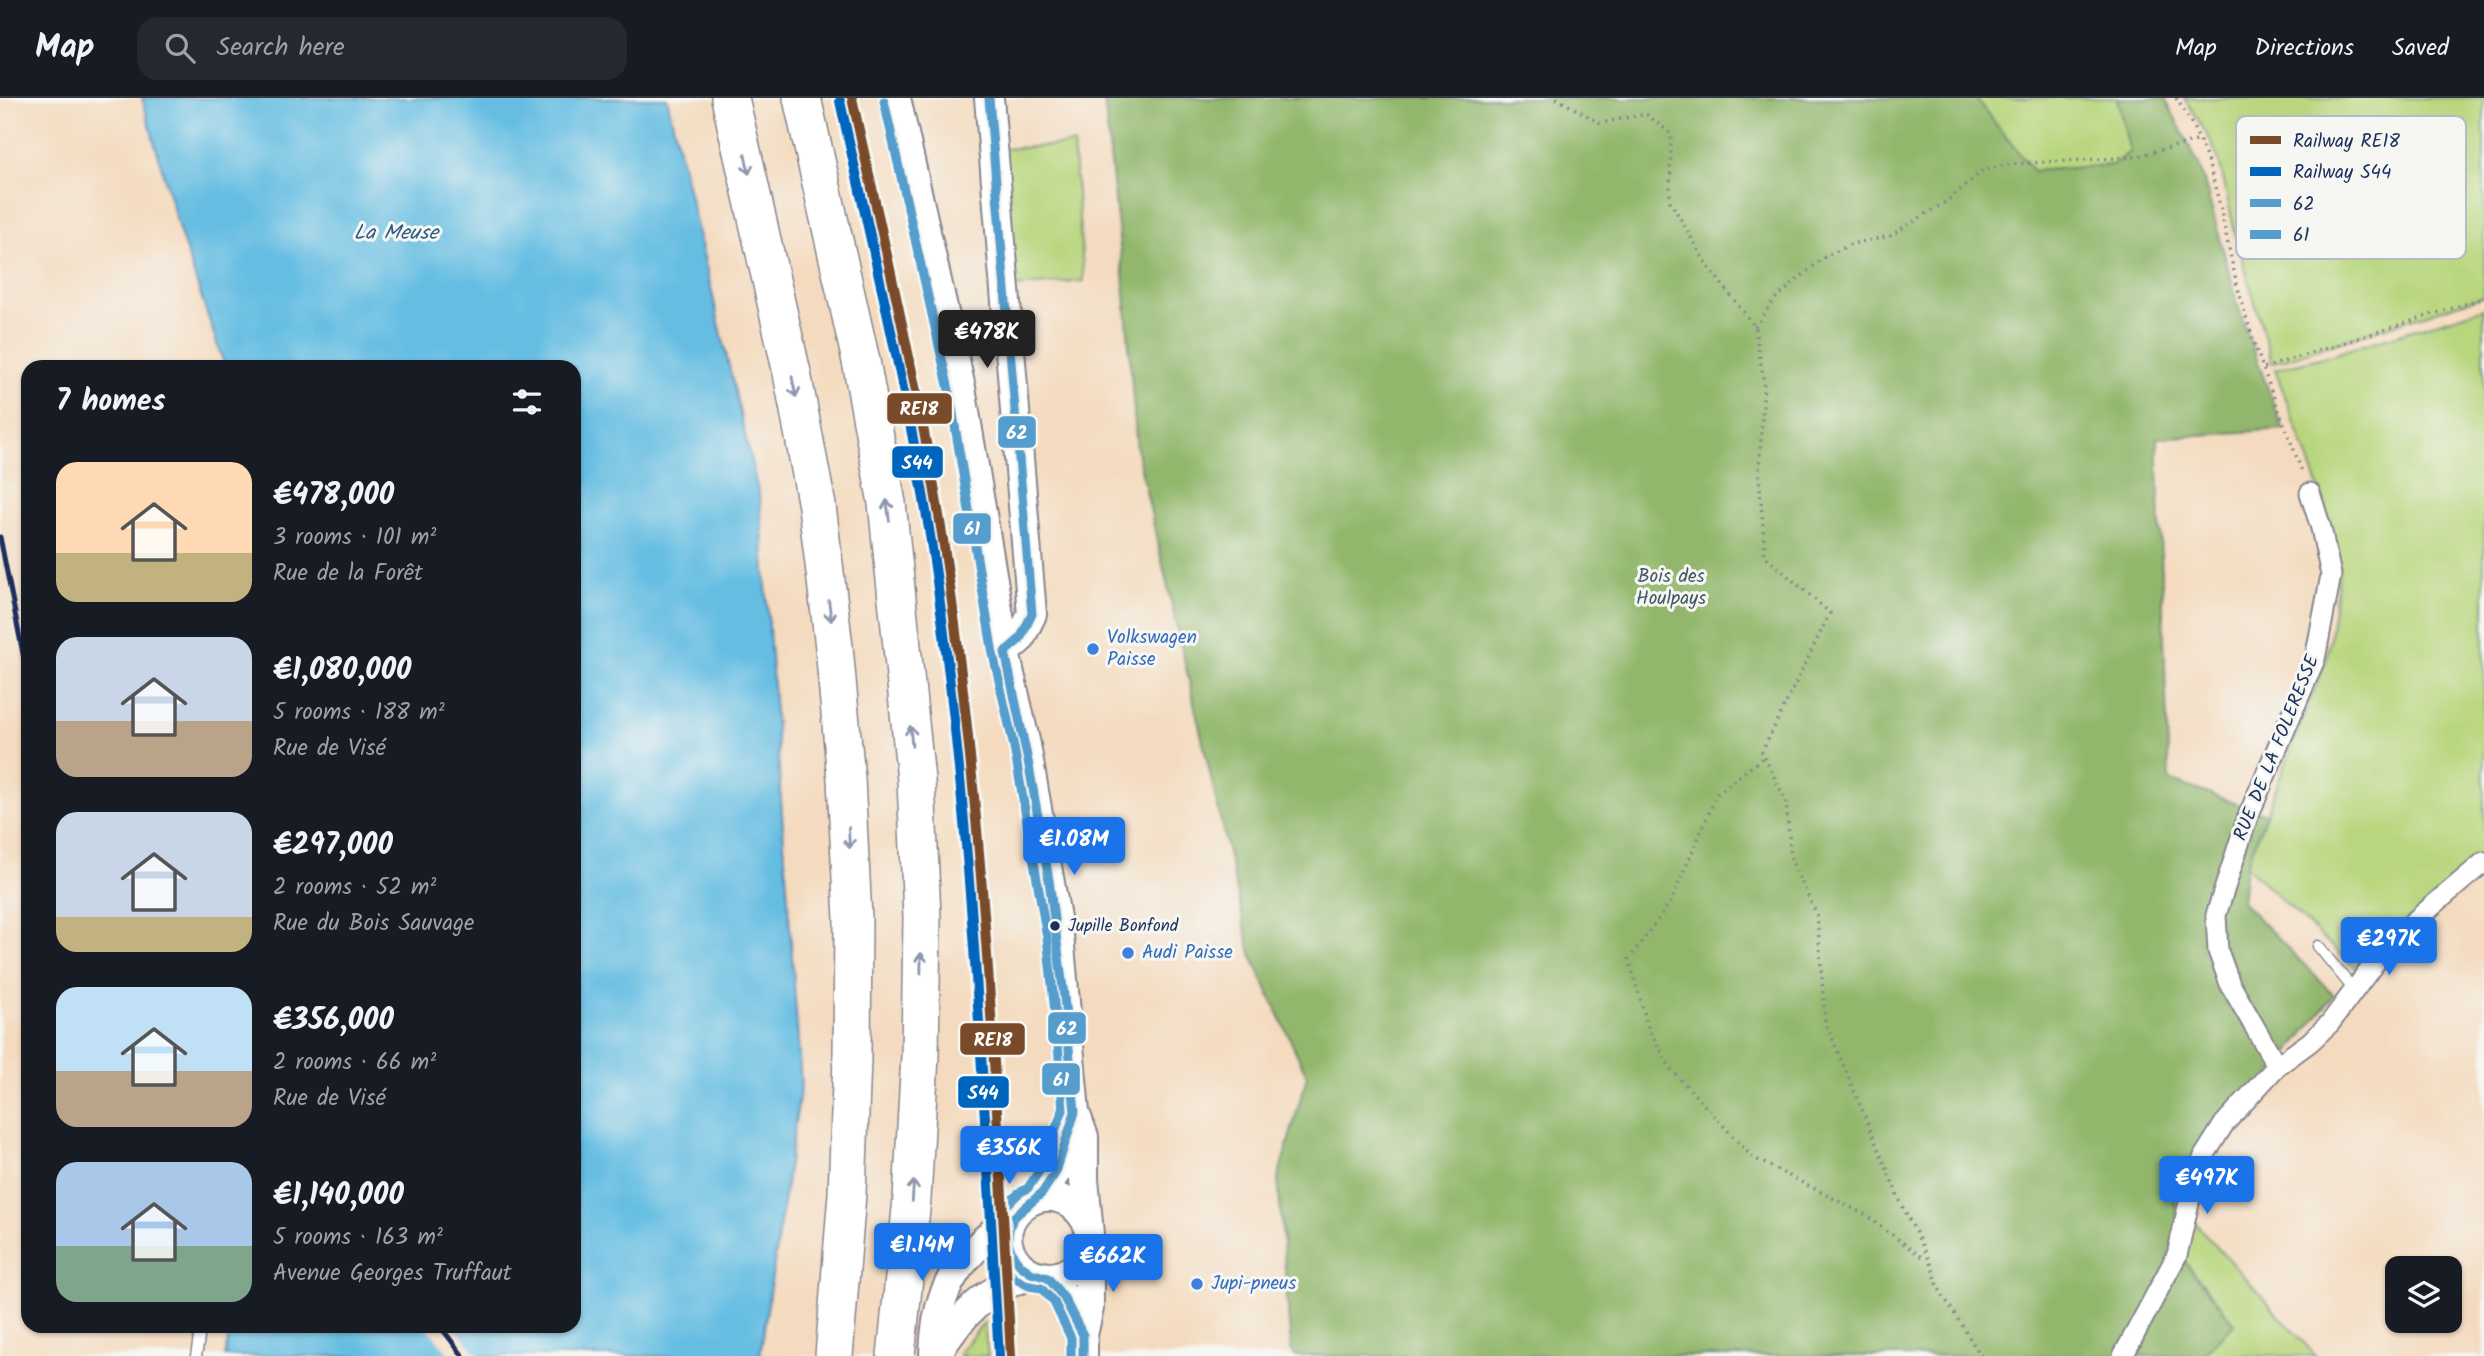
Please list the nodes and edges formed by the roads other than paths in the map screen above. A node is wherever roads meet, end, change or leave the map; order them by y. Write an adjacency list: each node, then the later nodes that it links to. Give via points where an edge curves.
1 (730, 98): 18 (highway, one-way to 18, via 817,506 846,779 853,919 852,1058)
2 (802, 98): 19 (highway, one-way to 2, via 920,1056 922,917 916,780 887,503 861,360)
3 (896, 98): 6 (main road, via 961,388)
4 (989, 98): 6 (main road, via 1032,614 1020,639)
5 (2310, 493): 10 (street, RUE DE LA FOLERESSE, via 2331,575 2315,659 2246,819 2217,915 2218,951 2230,984)
6 (1005, 652): 11 (main road, via 1059,935)
7 (2484, 862): 9 (street, via 2391,941)
8 (2318, 946): 9 (lane)
9 (2354, 990): 10 (street, via 2330,1023)
10 (2277, 1066): 21 (street, via 2224,1124 2204,1156 2177,1255)
11 (1075, 1112): 12 (main road, via 1055,1173); 13 (main road, via 1084,1138)
12 (1025, 1206): 13 (main road, via 1053,1197 1068,1201 1079,1211); 14 (main road, via 1008,1236 1010,1251); 20 (main road, via 981,1241 957,1268 935,1326)
13 (1087, 1235): 14 (main road, via 1080,1262 1069,1272); 16 (main road, via 1089,1308)
14 (1030, 1274): 16 (main road, via 1064,1295); 20 (main road, via 985,1298 955,1326)
15 (200, 1333): 17 (lane)
16 (1083, 1346)
17 (196, 1356)
18 (834, 1356)
19 (896, 1356)
20 (935, 1356)
21 (2123, 1356)

